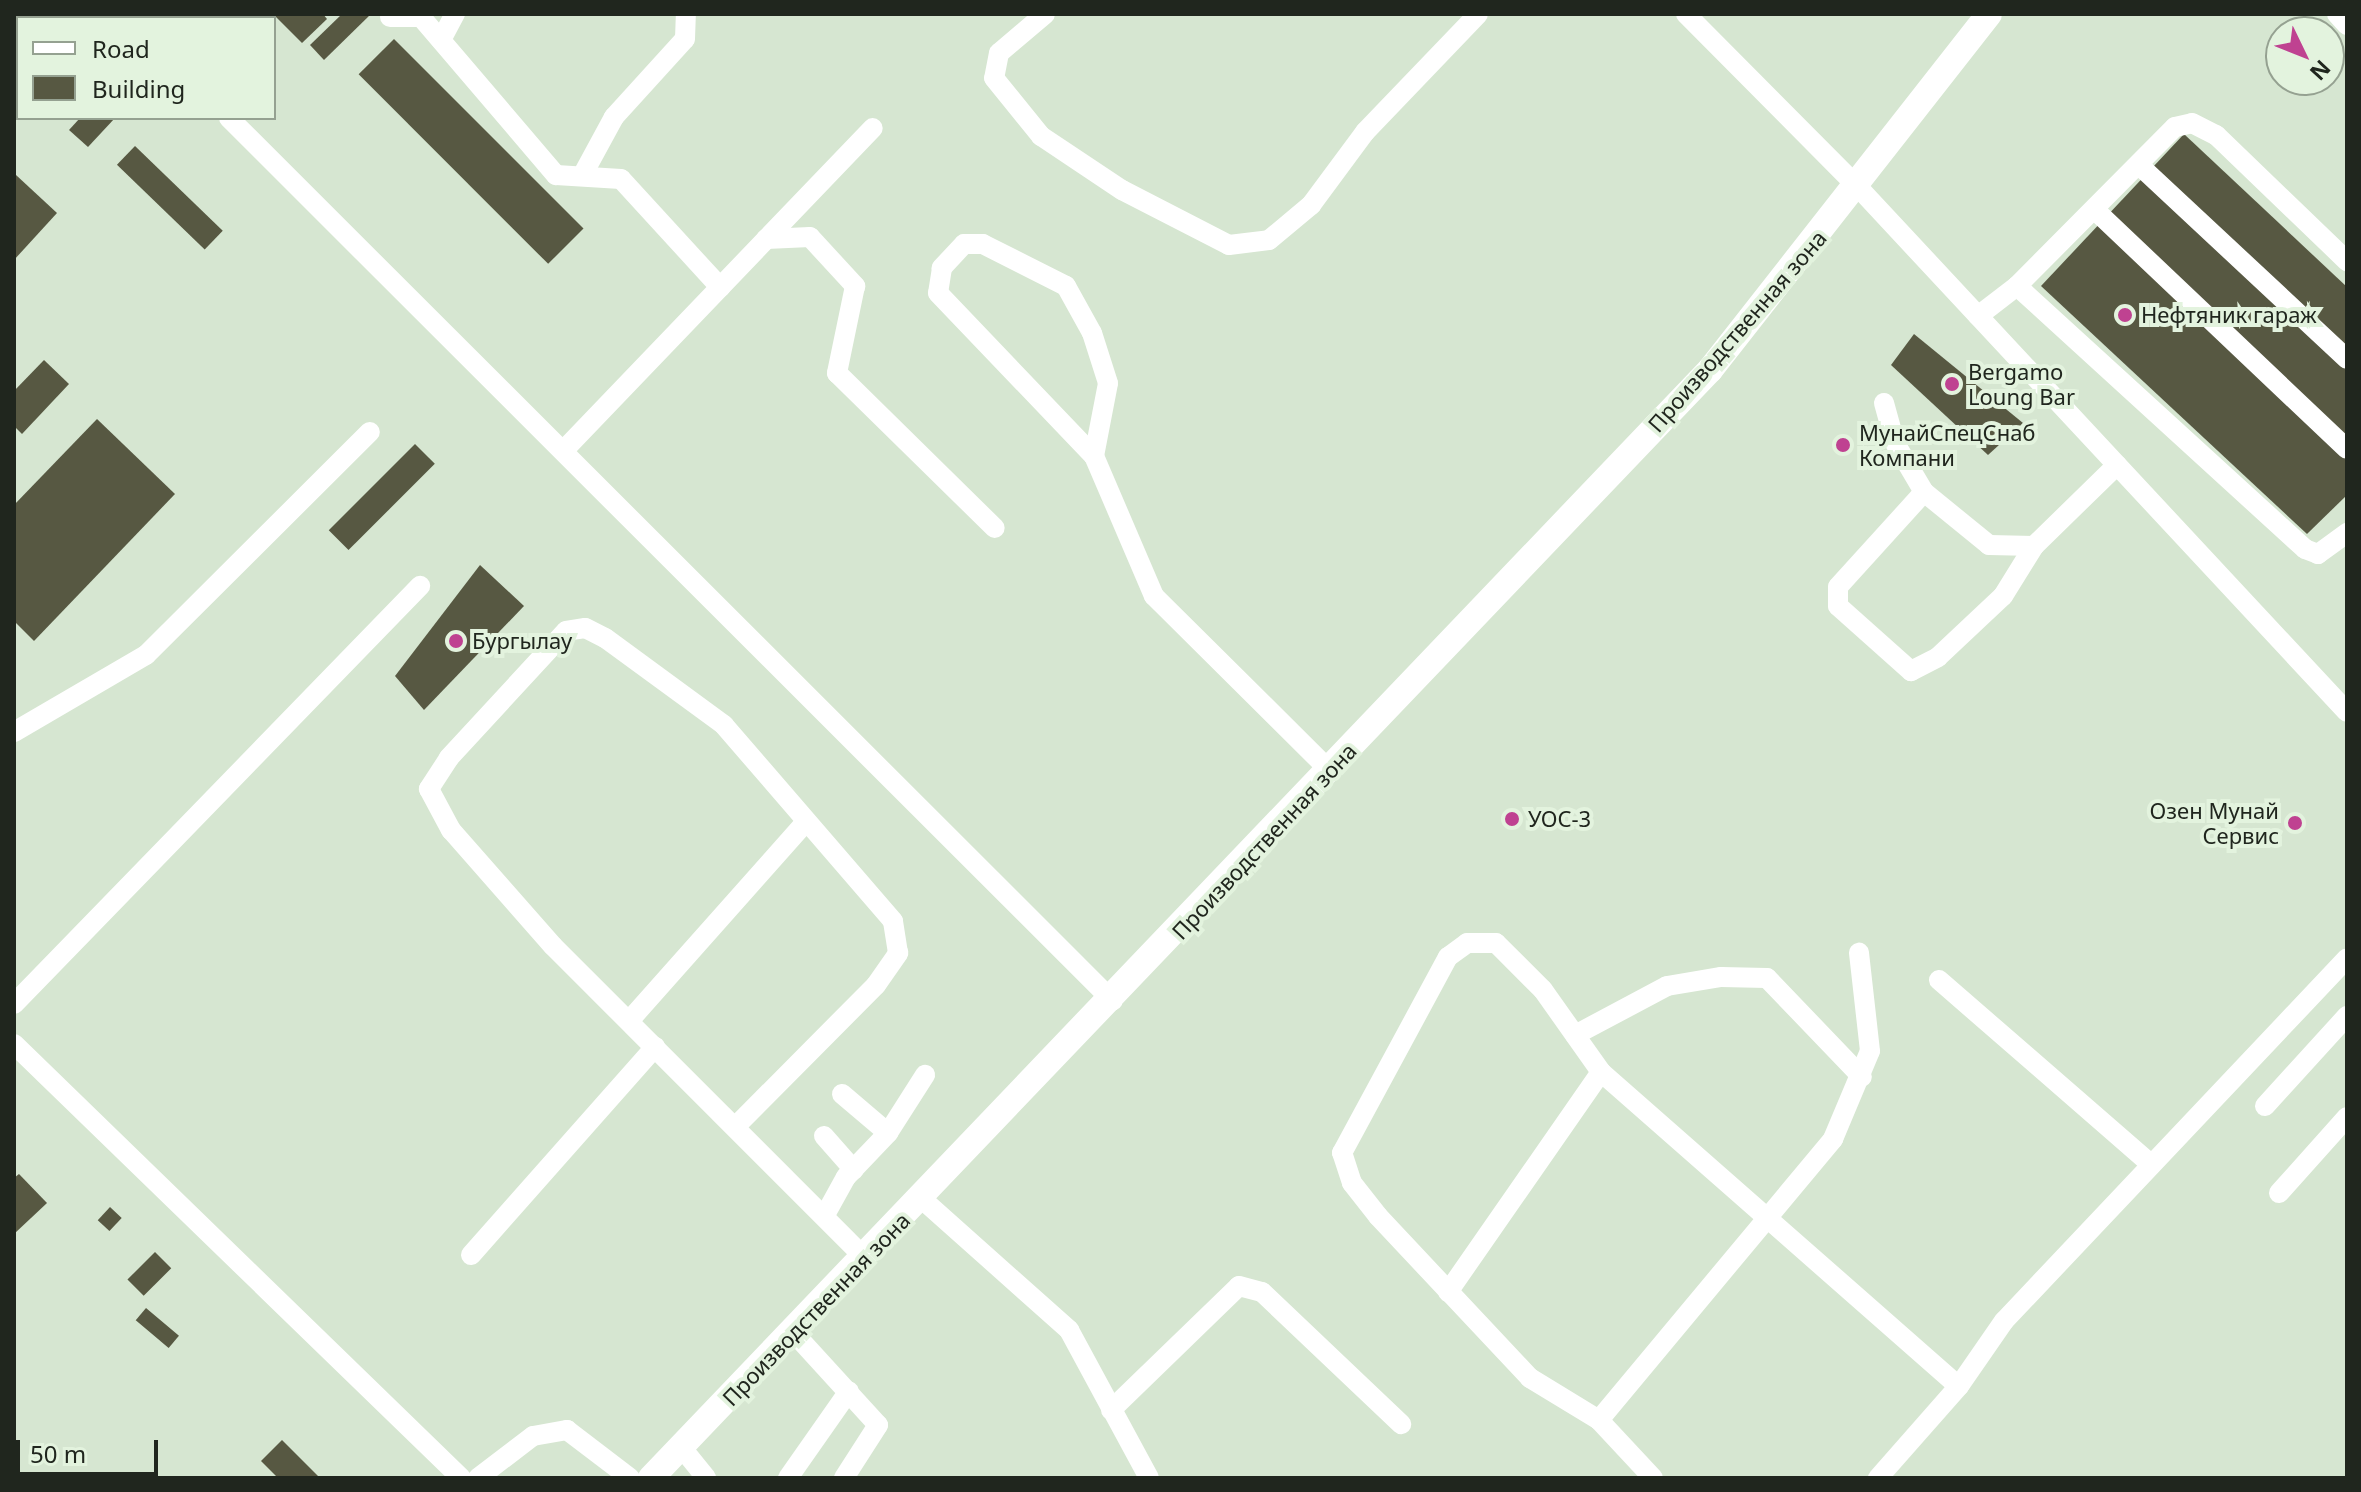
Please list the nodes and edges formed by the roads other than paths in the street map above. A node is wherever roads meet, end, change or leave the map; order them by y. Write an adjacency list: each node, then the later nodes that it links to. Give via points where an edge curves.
1 (455, 14): 10 (street)
2 (686, 14): 14 (street, via 685,39 614,117)
3 (1045, 14): 4 (street, via 999,53 992,68 1041,136 1122,190 1229,245 1269,240 1311,205 1365,132)
4 (1478, 14)
5 (1686, 14): 15 (street)
6 (1989, 14): 15 (main road, Производственная зона)
7 (2337, 14): 9 (street)
8 (390, 17): 10 (street, via 421,17)
9 (2347, 25)
10 (441, 40): 14 (street, via 556,175)
11 (231, 120): 26 (street)
12 (873, 128): 17 (street)
13 (2140, 166): 16 (street); 18 (street, via 2175,127 2192,123 2216,135); 22 (street)
14 (582, 176): 20 (street, via 621,179)
15 (1858, 187): 21 (street); 36 (main road, Производственная зона, via 1710,370)
16 (2095, 210): 19 (street); 25 (street)
17 (766, 239): 20 (street); 30 (street, via 810,237 855,286 837,373)
18 (2347, 261)
19 (2017, 286): 21 (street); 31 (street, via 2305,549 2318,554)
20 (720, 287): 26 (street)
21 (1978, 316): 28 (street)
22 (2347, 359)
23 (1884, 403): 29 (street, via 1895,443)
24 (370, 432): 35 (street, via 146,655)
25 (2347, 449)
26 (564, 450): 41 (street)
27 (1094, 456): 27 (street, via 938,293 942,268 964,244 983,244 1066,286 1092,333 1108,383); 36 (street, via 1154,596)
28 (2117, 465): 32 (street); 34 (street)
29 (1924, 492): 32 (street, via 1989,545); 32 (street, via 1838,587 1838,606 1911,671 1938,657 2003,596)
30 (995, 528)
31 (2347, 533)
32 (2034, 546)
33 (420, 586): 42 (street)
34 (2347, 712)
35 (14, 732)
36 (1330, 771): 41 (main road, Производственная зона)
37 (805, 823): 44 (street); 44 (street, via 724,725 585,628 566,631 449,758 429,789 451,830); 54 (street, via 893,921 898,953 876,985)
38 (1859, 953): 50 (street, via 1870,1051)
39 (2347, 958): 57 (street)
40 (1939, 980): 57 (street)
41 (1113, 1001): 60 (main road, Производственная зона)
42 (14, 1004)
43 (2347, 1016): 52 (street)
44 (629, 1021): 47 (street)
45 (1575, 1035): 48 (street); 50 (street, via 1667,986 1721,977 1767,978); 65 (street, via 1496,943 1467,943 1448,957 1350,1129 1342,1153 1352,1183)
46 (14, 1044): 73 (street)
47 (655, 1047): 54 (street); 63 (street)
48 (1601, 1072): 62 (street); 65 (street)
49 (925, 1075): 55 (street)
50 (1862, 1077): 62 (street, via 1833,1139)
51 (842, 1094): 55 (street)
52 (2265, 1106)
53 (2347, 1117): 59 (street)
54 (737, 1125): 61 (street)
55 (888, 1133): 58 (street)
56 (824, 1136): 58 (street)
57 (2151, 1164): 67 (street, via 2004,1321)
58 (854, 1170): 61 (street)
59 (2279, 1193)
60 (922, 1199): 64 (main road, Производственная зона); 69 (street, via 1069,1330)
61 (825, 1215): 64 (street)
62 (1769, 1220): 67 (street); 70 (street)
63 (471, 1255)
64 (865, 1258): 66 (main road, Производственная зона)
65 (1448, 1292): 70 (street, via 1530,1378)
66 (793, 1332): 68 (street); 72 (main road, Производственная зона)
67 (1959, 1386): 82 (street)
68 (849, 1391): 78 (street); 79 (street, via 878,1425)
69 (1111, 1410): 71 (street, via 1239,1286 1274,1302); 80 (street)
70 (1599, 1420): 81 (street)
71 (1401, 1424)
72 (682, 1448): 76 (main road, Производственная зона); 77 (street)
73 (461, 1478)
74 (478, 1478): 75 (street, via 533,1436 567,1430)
75 (630, 1478)
76 (651, 1478)
77 (706, 1478)
78 (788, 1478)
79 (844, 1478)
80 (1149, 1478)
81 (1653, 1478)
82 (1878, 1478)

